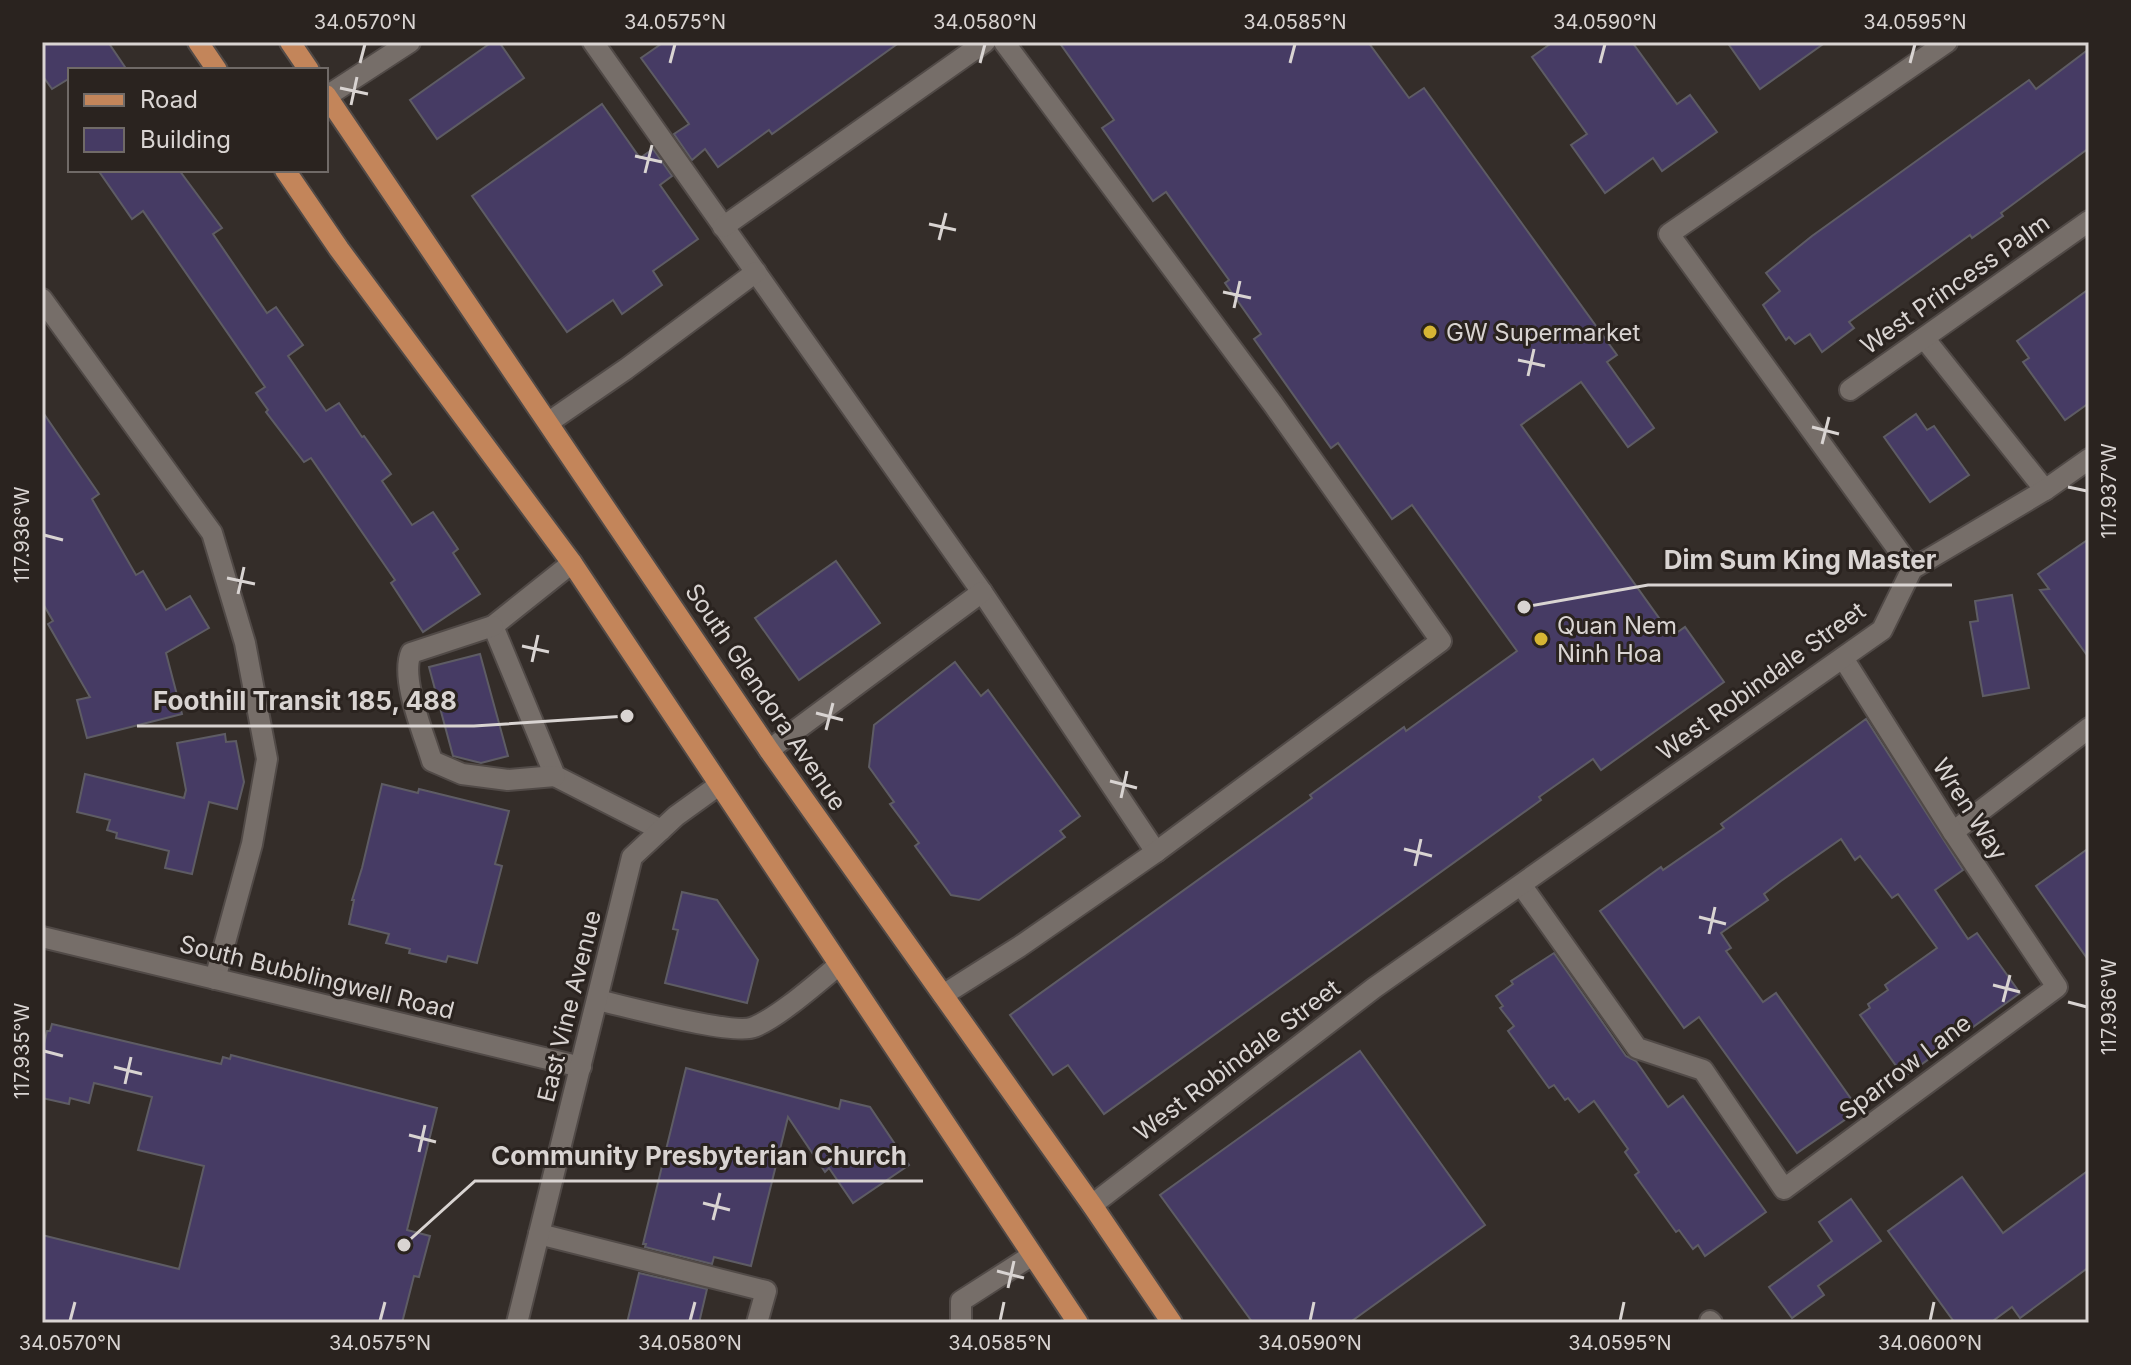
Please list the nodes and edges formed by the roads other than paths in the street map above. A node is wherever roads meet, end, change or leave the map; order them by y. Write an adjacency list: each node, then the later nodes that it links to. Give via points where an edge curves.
1 (198, 42): 8 (main road)
2 (290, 42): 9 (main road)
3 (410, 42): 10 (street)
4 (593, 42): 14 (street)
5 (985, 42): 14 (street)
6 (1004, 42): 33 (street, via 1441,641)
7 (1947, 42): 23 (street, via 1669,234)
8 (216, 68)
9 (308, 68)
10 (328, 94)
11 (328, 98): 19 (main road, South Glendora Avenue)
12 (286, 172): 22 (main road)
13 (2089, 221): 17 (street, West Princess Palm)
14 (723, 227): 15 (street)
15 (756, 272): 19 (street); 24 (street)
16 (42, 299): 37 (street, via 212,533 245,643 267,759 252,844)
17 (1924, 338): 18 (street, West Princess Palm); 21 (street)
18 (1850, 390)
19 (549, 422): 28 (main road, South Glendora Avenue)
20 (2089, 459): 21 (street)
21 (2045, 490): 23 (street)
22 (572, 563): 25 (street); 30 (main road)
23 (1912, 569): 26 (street, West Robindale Street, via 1882,630)
24 (982, 592): 28 (street); 33 (street)
25 (493, 626): 29 (street); 29 (street, via 411,653 408,680 432,761 462,774 508,780)
26 (1843, 658): 32 (street, Wren Way); 34 (street, West Robindale Street)
27 (2089, 728): 32 (street)
28 (769, 750): 39 (main road, South Glendora Avenue)
29 (555, 776): 31 (street)
30 (719, 785): 31 (street, East Vine Avenue); 36 (main road)
31 (661, 830): 40 (street, East Vine Avenue, via 632,857)
32 (1953, 832): 38 (street, Wren Way)
33 (1156, 852): 39 (street)
34 (1522, 886): 38 (street, Sparrow Lane, via 1637,1048 1703,1070 1784,1189); 42 (street, West Robindale Street, via 1311,1035)
35 (42, 937): 37 (street, South Bubblingwell Road)
36 (839, 965): 40 (street, via 753,1029); 44 (main road)
37 (215, 979): 41 (street, South Bubblingwell Road)
38 (2057, 987)
39 (943, 995): 42 (main road, South Glendora Avenue)
40 (597, 1000): 41 (street, East Vine Avenue)
41 (581, 1067): 43 (street, East Vine Avenue)
42 (1092, 1205): 49 (main road, South Glendora Avenue)
43 (539, 1234): 45 (street, East Vine Avenue); 46 (street, via 766,1291)
44 (1031, 1256): 47 (street, via 961,1301); 48 (main road)
45 (517, 1323)
46 (757, 1323)
47 (961, 1323)
48 (1078, 1323)
49 (1172, 1323)

